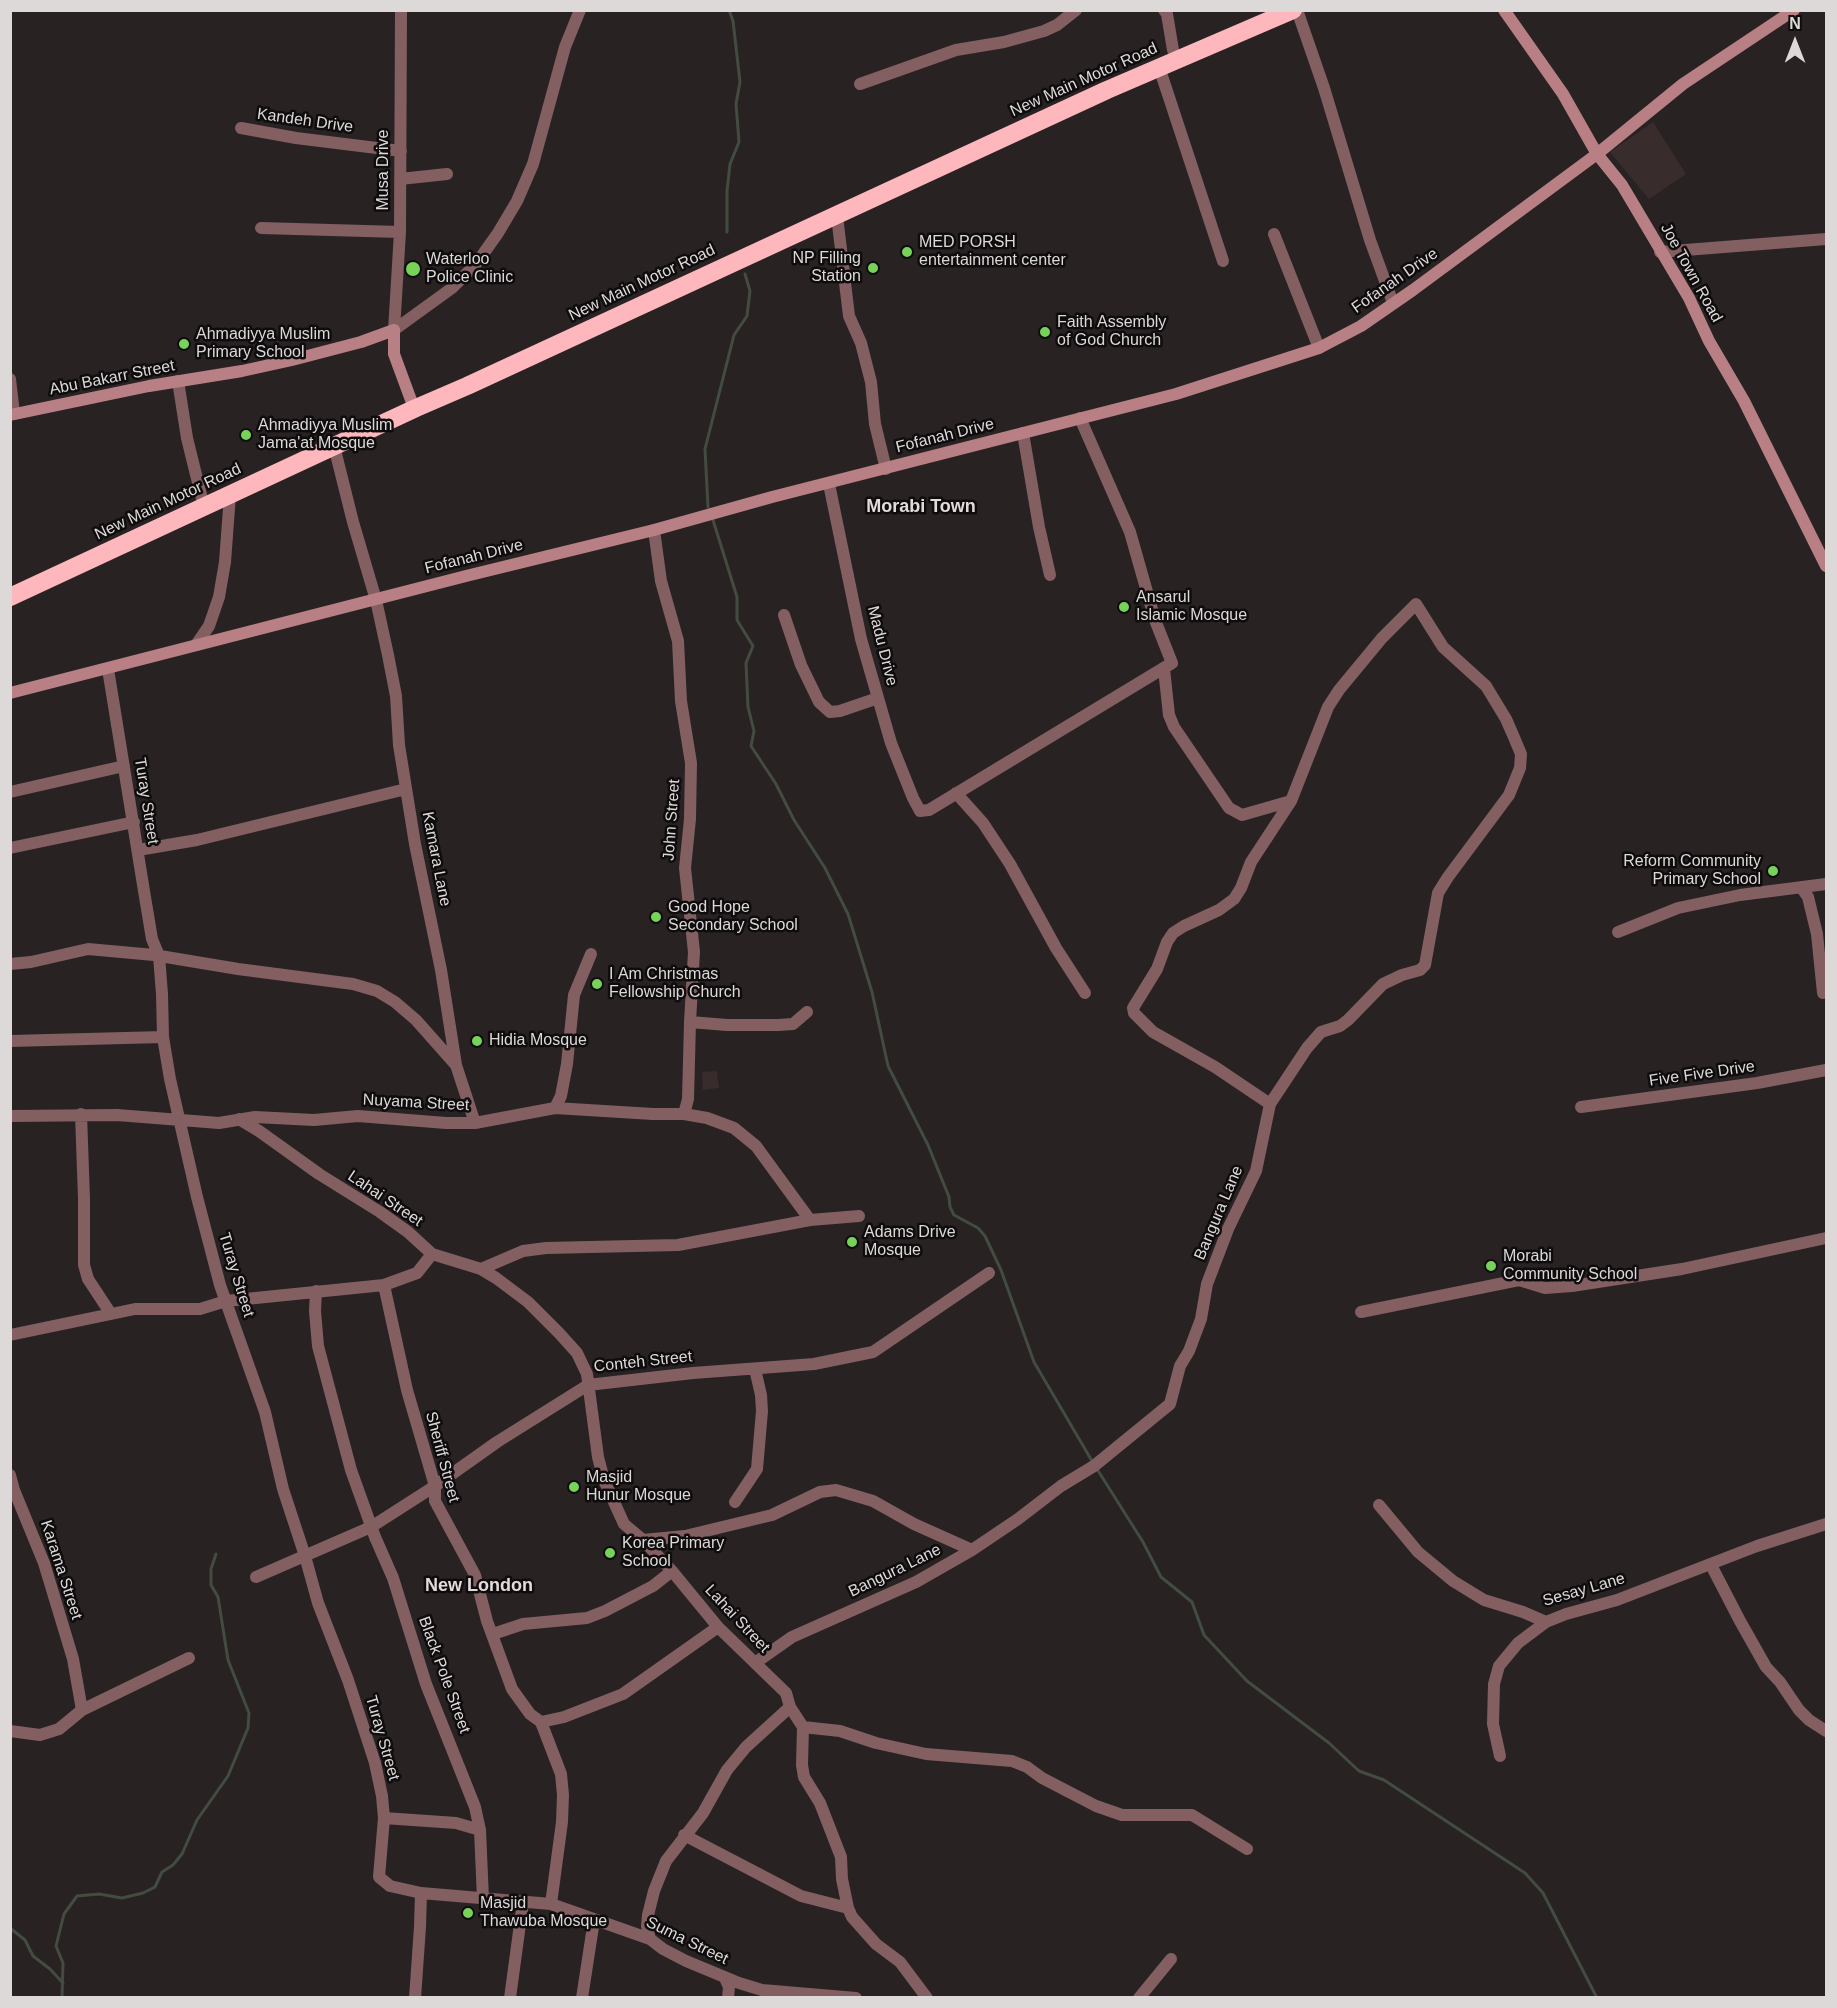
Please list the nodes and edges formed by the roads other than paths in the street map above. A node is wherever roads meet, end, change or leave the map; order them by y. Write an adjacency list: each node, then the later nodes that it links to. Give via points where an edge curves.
1 (401, 10): 13 (street, Musa Drive)
2 (580, 10): 25 (street, via 565,47 533,164 508,217 476,264 452,288)
3 (1076, 10): 11 (street, via 1044,31 956,50)
4 (1164, 10): 9 (street)
5 (1268, 10): 9 (highway, New Main Motor Road)
6 (1295, 10): 10 (highway, New Main Motor Road); 24 (street)
7 (1504, 10): 14 (street, Joe Town Road, via 1563,94)
8 (1794, 10): 14 (street, Fofanah Drive, via 1683,84)
9 (1173, 50): 29 (highway, New Main Motor Road)
10 (1159, 67): 17 (highway, New Main Motor Road); 23 (street)
11 (860, 84)
12 (241, 128): 13 (street, Kandeh Drive)
13 (401, 151): 16 (street, Musa Drive)
14 (1597, 154): 22 (street, Joe Town Road, via 1622,185); 24 (street, Fofanah Drive)
15 (447, 174): 16 (street)
16 (400, 179): 19 (street, Musa Drive)
17 (837, 216): 33 (highway, New Main Motor Road); 34 (street, via 849,316 871,382 875,424)
18 (261, 228): 19 (street)
19 (400, 232): 25 (street, Musa Drive)
20 (1274, 234): 26 (street)
21 (1827, 239): 22 (street)
22 (1660, 252): 39 (street, Joe Town Road, via 1744,401)
23 (1223, 261)
24 (1393, 303): 26 (street, Fofanah Drive, via 1361,326)
25 (394, 330): 28 (street, Abu Bakarr Street, via 325,352); 29 (street, via 394,354)
26 (1319, 348): 31 (street, Fofanah Drive, via 1221,381)
27 (10, 379): 30 (street)
28 (178, 381): 30 (street, Abu Bakarr Street); 37 (street)
29 (411, 400): 37 (highway, New Main Motor Road)
30 (12, 415)
31 (1080, 418): 32 (street, Fofanah Drive); 47 (street, via 1130,532 1155,620 1172,663)
32 (1023, 433): 34 (street, Fofanah Drive); 40 (street)
33 (334, 446): 36 (highway, New Main Motor Road); 43 (street, Kamara Lane)
34 (886, 469): 35 (street, Fofanah Drive)
35 (829, 484): 38 (street, Fofanah Drive); 49 (street, Madu Drive, via 861,639)
36 (230, 495): 42 (highway, New Main Motor Road); 45 (street, via 219,597 210,626)
37 (202, 499): 41 (highway, New Main Motor Road)
38 (654, 530): 43 (street, Fofanah Drive); 67 (street, John Street, via 661,580 678,640 681,701 691,763 685,868 693,942)
39 (1827, 566)
40 (1050, 575)
41 (10, 587)
42 (10, 597)
43 (376, 600): 45 (street, Fofanah Drive); 51 (street, Kamara Lane, via 395,688)
44 (784, 615): 49 (street, via 801,665 819,702 830,712)
45 (196, 645): 46 (street, Fofanah Drive)
46 (108, 669): 48 (street, Fofanah Drive); 50 (street, Turay Street)
47 (1164, 669): 53 (street); 54 (street, via 1174,727 1229,808 1242,815)
48 (10, 693)
49 (878, 698): 53 (street, Madu Drive, via 891,743 921,811)
50 (124, 766): 52 (street); 55 (street, Turay Street)
51 (406, 789): 57 (street, via 197,840); 70 (street, Kamara Lane)
52 (10, 792)
53 (956, 793): 64 (street, via 989,831)
54 (1291, 801): 72 (street, via 1255,855 1234,898 1173,933 1133,1008 1153,1032); 72 (street, Bangura Lane, via 1328,707 1382,638 1416,604 1443,647 1486,686 1521,753 1520,768 1509,795 1438,893 1425,965 1383,984 1348,1020 1321,1032)
55 (134, 822): 56 (street); 57 (street, Turay Street)
56 (10, 848)
57 (138, 850): 62 (street, Turay Street)
58 (1827, 884): 59 (street)
59 (1801, 887): 60 (street, via 1678,908); 65 (street, via 1808,897 1817,934)
60 (1618, 932)
61 (591, 954): 74 (street, via 574,995 567,1064)
62 (159, 956): 63 (street, via 88,949); 68 (street, Turay Street); 70 (street, via 353,984 377,991 416,1020)
63 (10, 964)
64 (1085, 993)
65 (1823, 993)
66 (807, 1012): 67 (street, via 793,1024)
67 (690, 1022): 76 (street, John Street, via 688,1099)
68 (163, 1037): 69 (street); 79 (street, Turay Street)
69 (10, 1041)
70 (456, 1065): 80 (street, Kamara Lane)
71 (1827, 1070): 73 (street, Five Five Drive)
72 (1270, 1104): 102 (street, Bangura Lane, via 1256,1171 1228,1229 1170,1404 1094,1466)
73 (1581, 1107)
74 (555, 1108): 76 (street, Nuyama Street); 80 (street, Nuyama Street)
75 (81, 1114): 77 (street, Nuyama Street); 79 (street, Nuyama Street); 91 (street, via 85,1272)
76 (684, 1114): 82 (street, Nuyama Street, via 734,1128 756,1146)
77 (10, 1116)
78 (239, 1119): 79 (street, Nuyama Street, via 219,1123); 80 (street, Nuyama Street, via 358,1116); 84 (street, Lahai Street, via 399,1225)
79 (180, 1121): 89 (street, Turay Street)
80 (475, 1123)
81 (859, 1216): 82 (street)
82 (810, 1220): 85 (street, via 678,1245 523,1251)
83 (1827, 1238): 90 (street, via 1682,1269 1572,1287 1545,1288 1520,1280)
84 (432, 1254): 85 (street, Lahai Street); 87 (street, via 417,1273)
85 (481, 1269): 94 (street, Lahai Street, via 528,1302 559,1333 577,1353)
86 (989, 1273): 93 (street, Conteh Street, via 873,1352 814,1364)
87 (384, 1284): 88 (street); 96 (street, Sheriff Street, via 407,1390)
88 (316, 1291): 89 (street); 100 (street, Black Pole Street, via 318,1346 351,1470)
89 (226, 1301): 91 (street, via 200,1309 135,1309); 103 (street, Turay Street, via 265,1412 286,1500)
90 (1361, 1312)
91 (111, 1314): 92 (street)
92 (10, 1335)
93 (755, 1369): 94 (street, Conteh Street); 97 (street, via 762,1411 757,1468)
94 (588, 1384): 96 (street, Conteh Street); 101 (street, Lahai Street, via 604,1480 624,1524)
95 (10, 1475): 113 (street, Karama Street, via 44,1563 73,1659)
96 (435, 1486): 100 (street, Conteh Street); 109 (street, Sheriff Street, via 435,1501 475,1575)
97 (735, 1502)
98 (1379, 1505): 107 (street, Sesay Lane, via 1418,1552 1453,1581 1484,1600)
99 (1827, 1524): 104 (street, Sesay Lane)
100 (371, 1527): 103 (street, Conteh Street); 120 (street, Black Pole Street, via 393,1578 419,1664 475,1807)
101 (643, 1540): 102 (street, via 685,1536 772,1515 820,1492 836,1490 873,1501); 105 (street, Lahai Street)
102 (972, 1550): 111 (street, Bangura Lane, via 916,1582 792,1637)
103 (305, 1556): 106 (street, Conteh Street); 119 (street, Turay Street, via 375,1763)
104 (1712, 1565): 107 (street, Sesay Lane); 117 (street, via 1766,1667 1798,1710)
105 (672, 1572): 108 (street, Lahai Street); 109 (street, via 586,1618 523,1624)
106 (256, 1577)
107 (1545, 1622): 118 (street, via 1518,1642 1499,1666 1494,1684 1493,1724)
108 (718, 1627): 111 (street, Lahai Street); 114 (street, via 623,1694)
109 (492, 1634): 114 (street, Sheriff Street, via 512,1689 530,1714)
110 (189, 1658): 113 (street)
111 (755, 1663): 112 (street, Lahai Street, via 786,1693)
112 (790, 1707): 115 (street); 121 (street, via 746,1747)
113 (82, 1710): 116 (street, via 59,1729 40,1735)
114 (542, 1722): 127 (street, via 561,1774 563,1795)
115 (803, 1726): 122 (street, via 840,1731 926,1754 1012,1761 1096,1806 1122,1815 1192,1815); 128 (street, via 804,1777 820,1803 841,1857)
116 (10, 1731)
117 (1827, 1731)
118 (1500, 1756)
119 (384, 1818): 120 (street, via 456,1823); 123 (street, Turay Street)
120 (480, 1830): 125 (street, Black Pole Street)
121 (684, 1835): 128 (street, via 801,1896); 130 (street, via 666,1861 654,1891 647,1926)
122 (1247, 1849)
123 (379, 1877): 124 (street, Suma Street, via 390,1886)
124 (421, 1893): 125 (street, Suma Street); 134 (street)
125 (483, 1899): 126 (street, Suma Street)
126 (523, 1902): 127 (street, Suma Street); 135 (street)
127 (551, 1904): 129 (street, Suma Street)
128 (848, 1908): 139 (street, via 876,1944 900,1962)
129 (594, 1920): 130 (street, Suma Street); 136 (street)
130 (650, 1939): 132 (street, Suma Street)
131 (1171, 1959): 140 (street)
132 (725, 1978): 133 (street, Suma Street, via 762,1990); 137 (street)
133 (823, 1996): 138 (street, Suma Street)
134 (415, 1998)
135 (510, 1998)
136 (582, 1998)
137 (728, 1998)
138 (856, 1998)
139 (927, 1998)
140 (1139, 1998)

